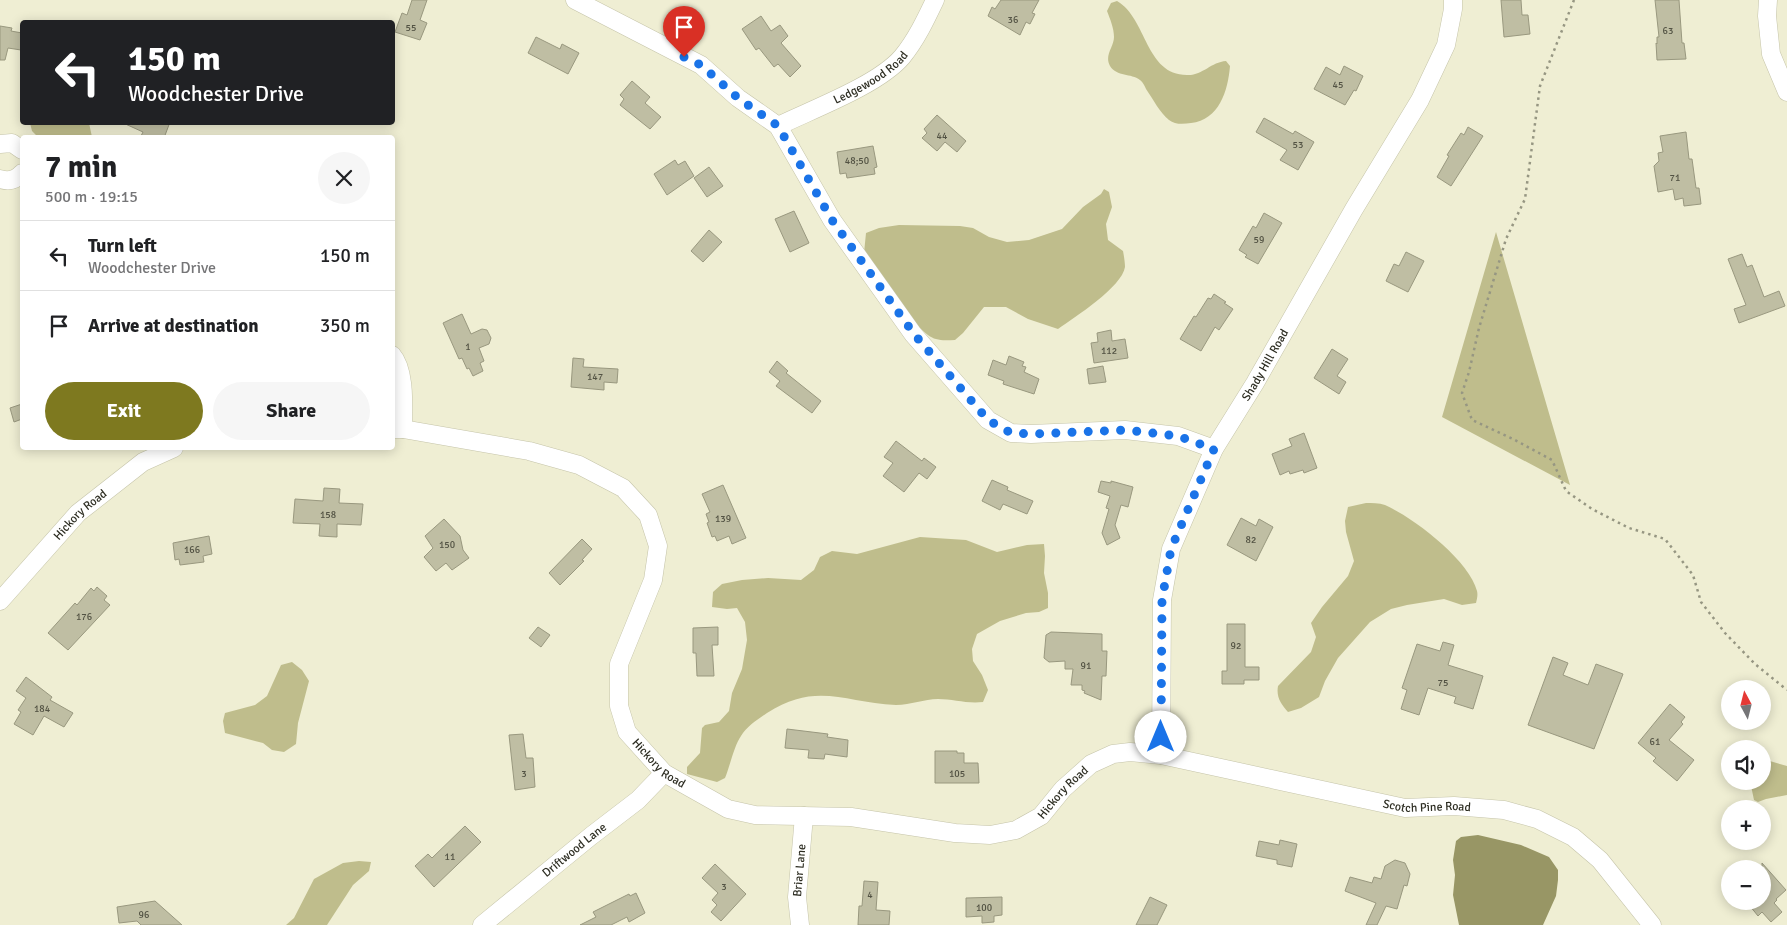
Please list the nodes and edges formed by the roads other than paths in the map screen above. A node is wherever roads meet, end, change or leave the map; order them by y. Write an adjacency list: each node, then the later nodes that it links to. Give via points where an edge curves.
1 (574, 0): 6 (street, via 701,65 738,98)
2 (935, 0): 6 (street, Ledgewood Road, via 922,28 902,57 877,78)
3 (1453, 0): 13 (street, Shady Hill Road, via 1446,45 1420,100)
4 (1768, 0): 5 (street, via 1771,54)
5 (1787, 92)
6 (778, 126): 13 (street, via 832,220 914,334 988,420 1011,433 1126,430 1178,436)
7 (0, 144): 8 (street, via 12,143)
8 (20, 149)
9 (20, 176): 10 (street, via 11,180)
10 (0, 179)
11 (395, 358): 12 (street, via 402,378)
12 (398, 429): 17 (street, Hickory Road, via 530,451 579,465 622,488 648,514 658,546 653,580 619,664 619,706 628,732)
13 (1214, 449): 16 (street, Shady Hill Road, via 1171,549 1162,600)
14 (170, 450): 15 (street, Hickory Road, via 143,462 78,513)
15 (0, 601)
16 (1161, 756): 18 (street, Hickory Road, via 1130,752 1113,754 1091,764 1063,789 1041,816 1016,830 990,835 955,833 851,817); 21 (street, Scotch Pine Road, via 1405,808 1454,806 1504,810 1537,819 1573,837 1600,860)
17 (664, 773): 18 (street, Hickory Road, via 728,809 755,815); 19 (street, Driftwood Lane, via 638,800)
18 (804, 816): 20 (street, Briar Lane, via 797,897)
19 (482, 925)
20 (800, 925)
21 (1652, 925)

